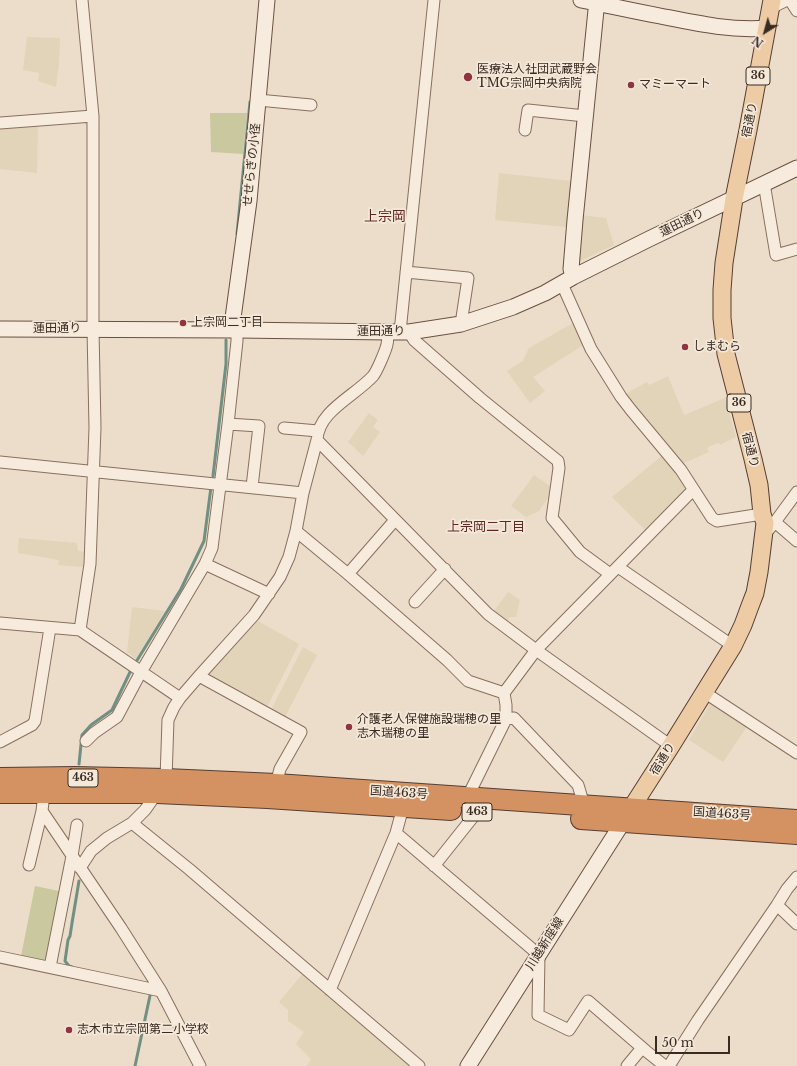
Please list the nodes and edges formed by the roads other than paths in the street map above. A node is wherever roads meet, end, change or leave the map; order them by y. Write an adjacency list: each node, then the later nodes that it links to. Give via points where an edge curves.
1 (82, 0): 10 (street)
2 (267, 0): 8 (main road, せせらぎの小径)
3 (434, 0): 18 (street)
4 (581, 0): 5 (main road)
5 (597, 2): 7 (main road, via 694,23 731,28 753,29); 11 (main road)
6 (793, 5): 7 (street)
7 (770, 13): 16 (main road, 宿通り / 36)
8 (258, 100): 9 (street); 23 (main road, せせらぎの小径, via 233,318)
9 (311, 105)
10 (93, 116): 12 (street); 22 (street)
11 (585, 116): 13 (street, via 528,110); 19 (main road, via 571,269)
12 (0, 123)
13 (525, 130)
14 (797, 168): 15 (main road, 蓮田通り)
15 (764, 183): 16 (main road, 蓮田通り); 17 (street, via 776,255)
16 (734, 199): 19 (main road, 蓮田通り); 36 (main road, 宿通り / 36, via 724,263 722,318 726,354 753,459)
17 (797, 249)
18 (406, 272): 20 (street, via 468,278); 24 (street)
19 (567, 281): 20 (main road, 蓮田通り, via 513,307); 32 (street, via 591,349 630,410 681,470)
20 (461, 324): 24 (main road, 蓮田通り)
21 (0, 329): 22 (main road, 蓮田通り)
22 (93, 329): 23 (main road, 蓮田通り); 29 (street)
23 (237, 330): 24 (main road, 蓮田通り); 25 (street)
24 (399, 332): 27 (street, via 387,347 374,375 331,411 321,424); 41 (street, via 414,340 558,461 552,518 580,552)
25 (228, 424): 30 (street); 31 (street, via 259,426)
26 (284, 428): 27 (street)
27 (317, 435): 34 (street); 35 (street)
28 (0, 462): 29 (street)
29 (93, 471): 30 (street); 47 (street, via 90,564)
30 (221, 484): 31 (street); 39 (street, via 212,548)
31 (252, 487): 34 (street)
32 (694, 490): 36 (street, via 712,518 717,521); 41 (street)
33 (797, 492): 36 (street)
34 (303, 493): 37 (street)
35 (395, 520): 40 (street); 42 (street)
36 (766, 524): 38 (street); 48 (main road, 宿通り / 36, via 755,593)
37 (296, 532): 42 (street); 43 (street, via 289,557)
38 (797, 541)
39 (205, 564): 43 (street); 50 (street)
40 (445, 569): 44 (street); 49 (street, via 488,614)
41 (614, 571): 48 (street); 49 (street)
42 (348, 574): 52 (street, via 468,681)
43 (269, 594): 51 (street, via 254,615)
44 (415, 602)
45 (0, 623): 46 (street)
46 (50, 628): 47 (street); 57 (street, via 35,721)
47 (80, 630): 50 (street)
48 (733, 646): 53 (main road, 宿通り / 36)
49 (536, 650): 52 (street); 58 (street)
50 (141, 672): 54 (street); 56 (street, via 117,717)
51 (199, 676): 54 (street); 61 (street, via 301,732 280,769)
52 (504, 692): 55 (street)
53 (704, 692): 58 (main road, 宿通り / 36); 59 (street)
54 (180, 698): 62 (street, via 168,720)
55 (506, 719): 65 (street); 66 (street, via 514,718 578,785)
56 (86, 741)
57 (0, 742)
58 (671, 746): 68 (main road, 宿通り / 36)
59 (797, 753)
60 (0, 778): 62 (highway, 国道463号 / 463, via 75,777)
61 (276, 784): 62 (highway, 国道463号 / 463); 65 (highway, 国道463号 / 463)
62 (162, 786): 64 (highway, 国道463号 / 463); 67 (highway, 国道463号 / 463, via 267,798); 70 (street)
63 (0, 793): 64 (highway, 国道463号 / 463)
64 (43, 802): 74 (street); 75 (street)
65 (472, 805): 66 (highway, 国道463号 / 463); 67 (highway, 国道463号 / 463); 68 (highway, 国道463号 / 463); 76 (street)
66 (584, 805): 68 (highway, 国道463号 / 463)
67 (403, 807): 72 (street)
68 (627, 815): 69 (highway, 国道463号 / 463); 73 (highway, 国道463号 / 463); 81 (main road, 川越新座線)
69 (797, 820)
70 (132, 823): 77 (street, via 91,851); 84 (street)
71 (77, 825): 74 (street)
72 (396, 833): 76 (street); 84 (street)
73 (797, 834)
74 (72, 856): 77 (street); 83 (street)
75 (29, 865)
76 (434, 866): 81 (street)
77 (80, 868): 85 (street)
78 (797, 877): 79 (street)
79 (777, 905): 80 (street); 92 (street)
80 (797, 924)
81 (539, 954): 86 (street, via 538,1015 569,1030 588,1002); 89 (main road, 川越新座線)
82 (0, 958): 83 (street)
83 (50, 967): 85 (street)
84 (330, 990): 88 (street)
85 (161, 991): 87 (street)
86 (642, 1048): 90 (street); 91 (street)
87 (200, 1066)
88 (420, 1066)
89 (468, 1066)
90 (627, 1066)
91 (665, 1066)
92 (669, 1066)

